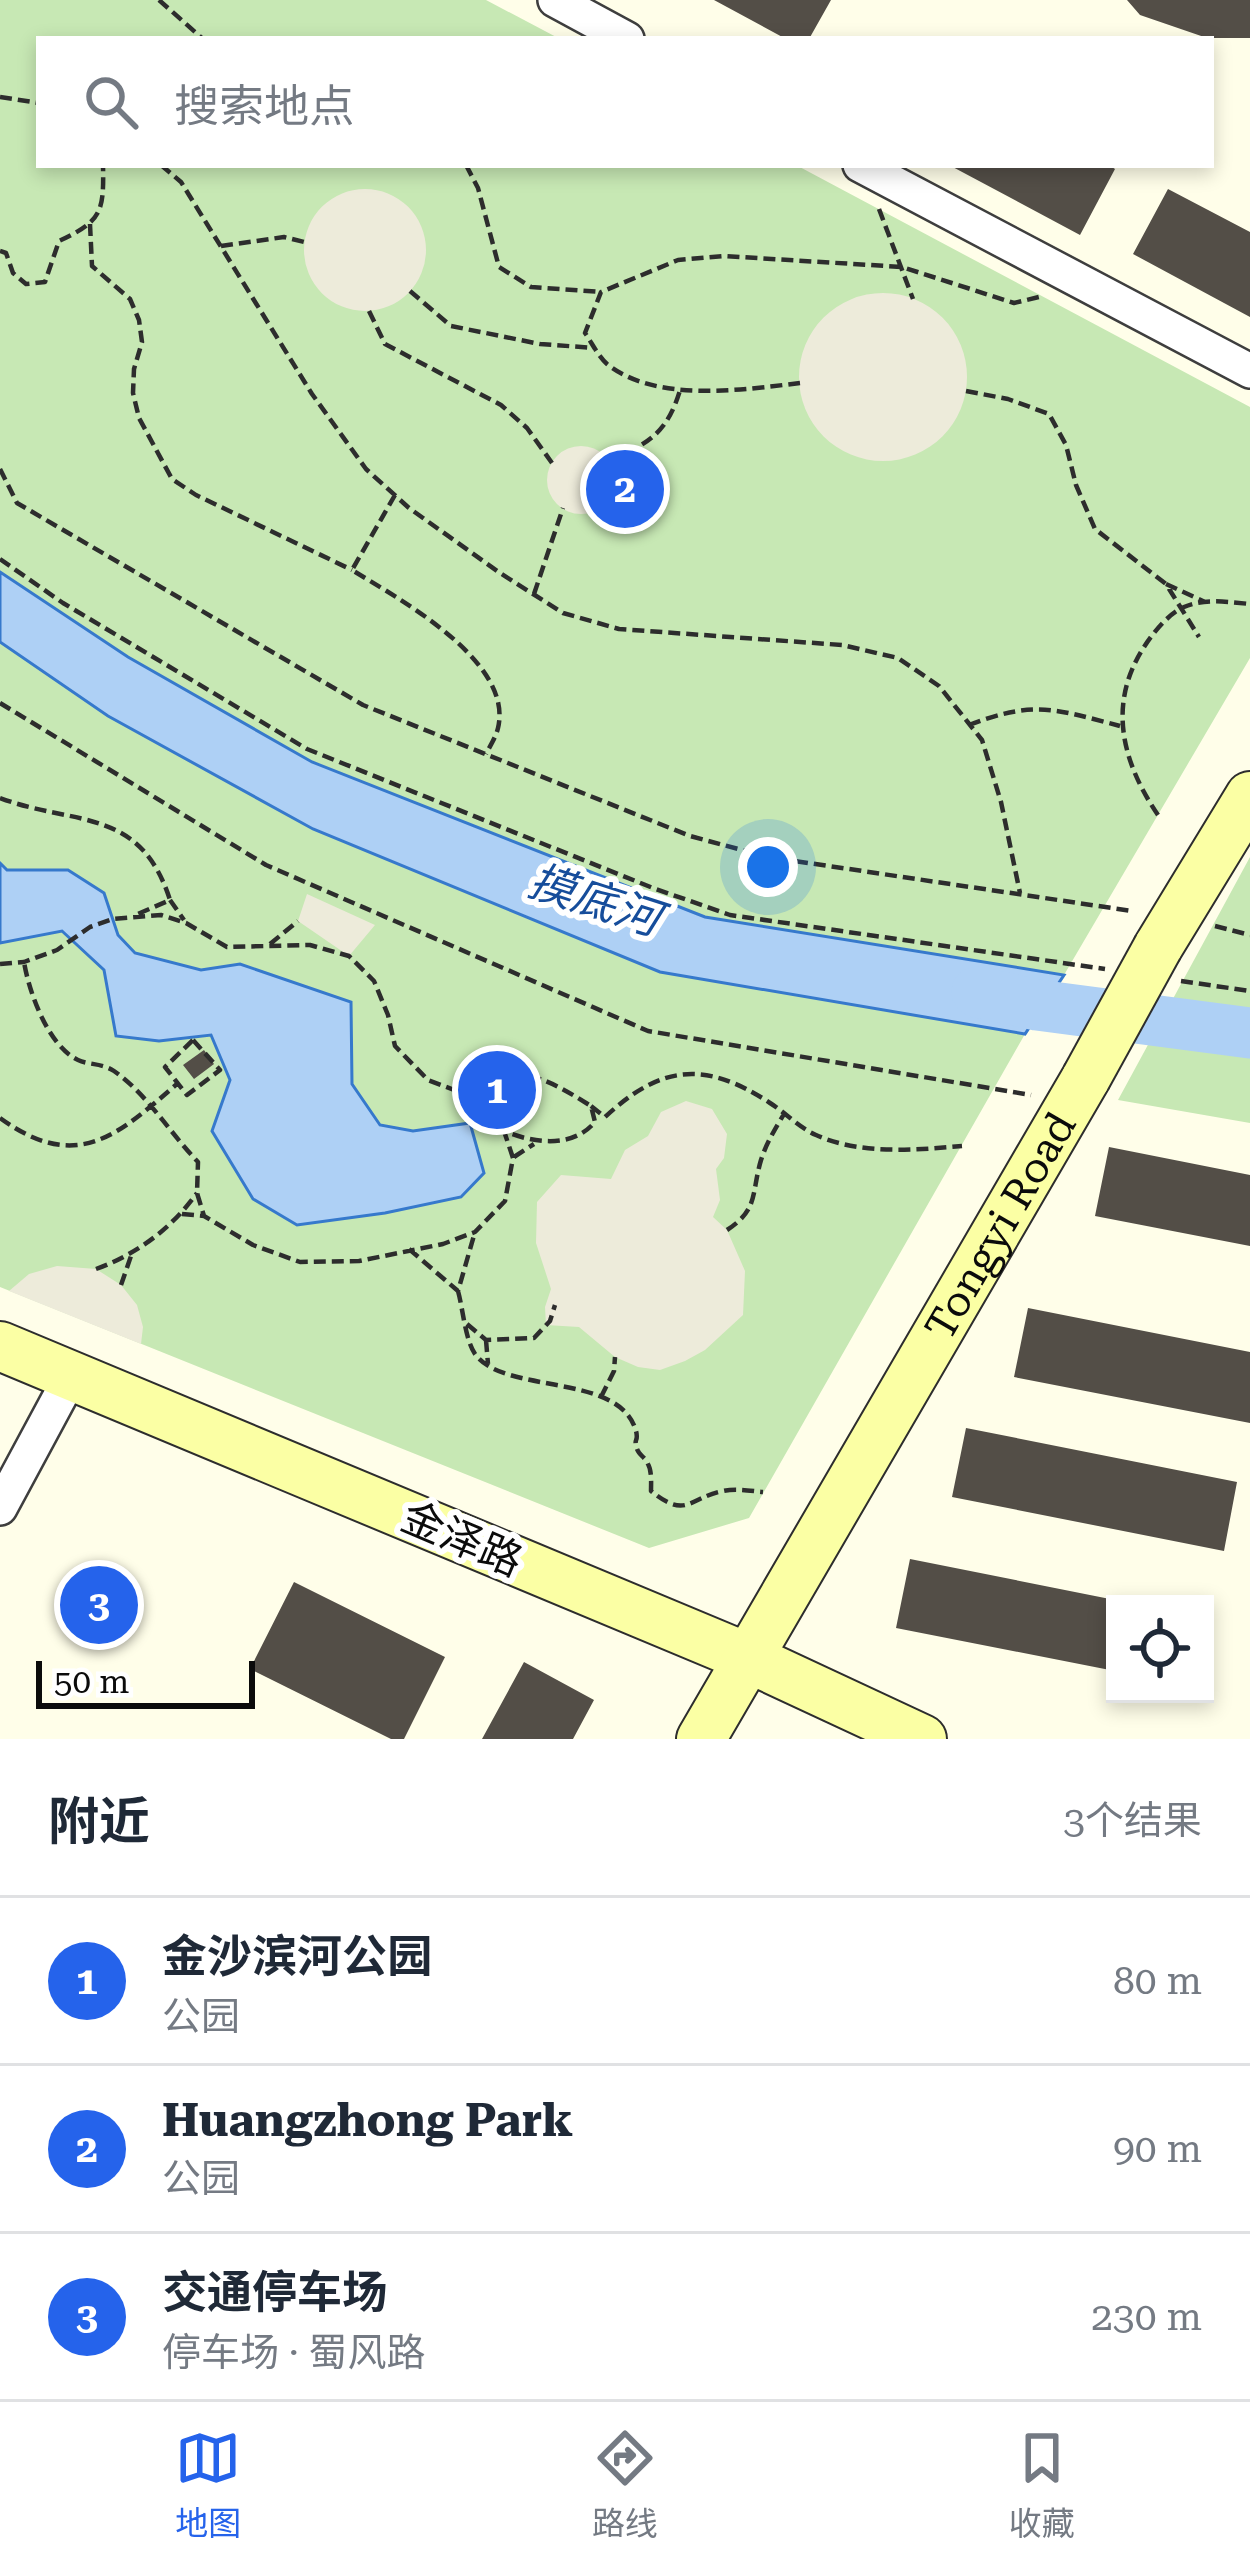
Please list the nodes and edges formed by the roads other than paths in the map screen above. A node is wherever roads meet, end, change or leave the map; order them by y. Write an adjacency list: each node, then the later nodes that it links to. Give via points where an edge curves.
1 (555, 0): 2 (street)
2 (621, 36)
3 (865, 168): 4 (street)
4 (1250, 371)
5 (1250, 796): 9 (street, Tongyi Road, bridge)
6 (0, 1346): 7 (street, 金泽路)
7 (71, 1376): 8 (street); 9 (street, 金泽路)
8 (0, 1508)
9 (746, 1657): 10 (street, Tongyi Road); 11 (street, 金泽路)
10 (701, 1739)
11 (922, 1739)

